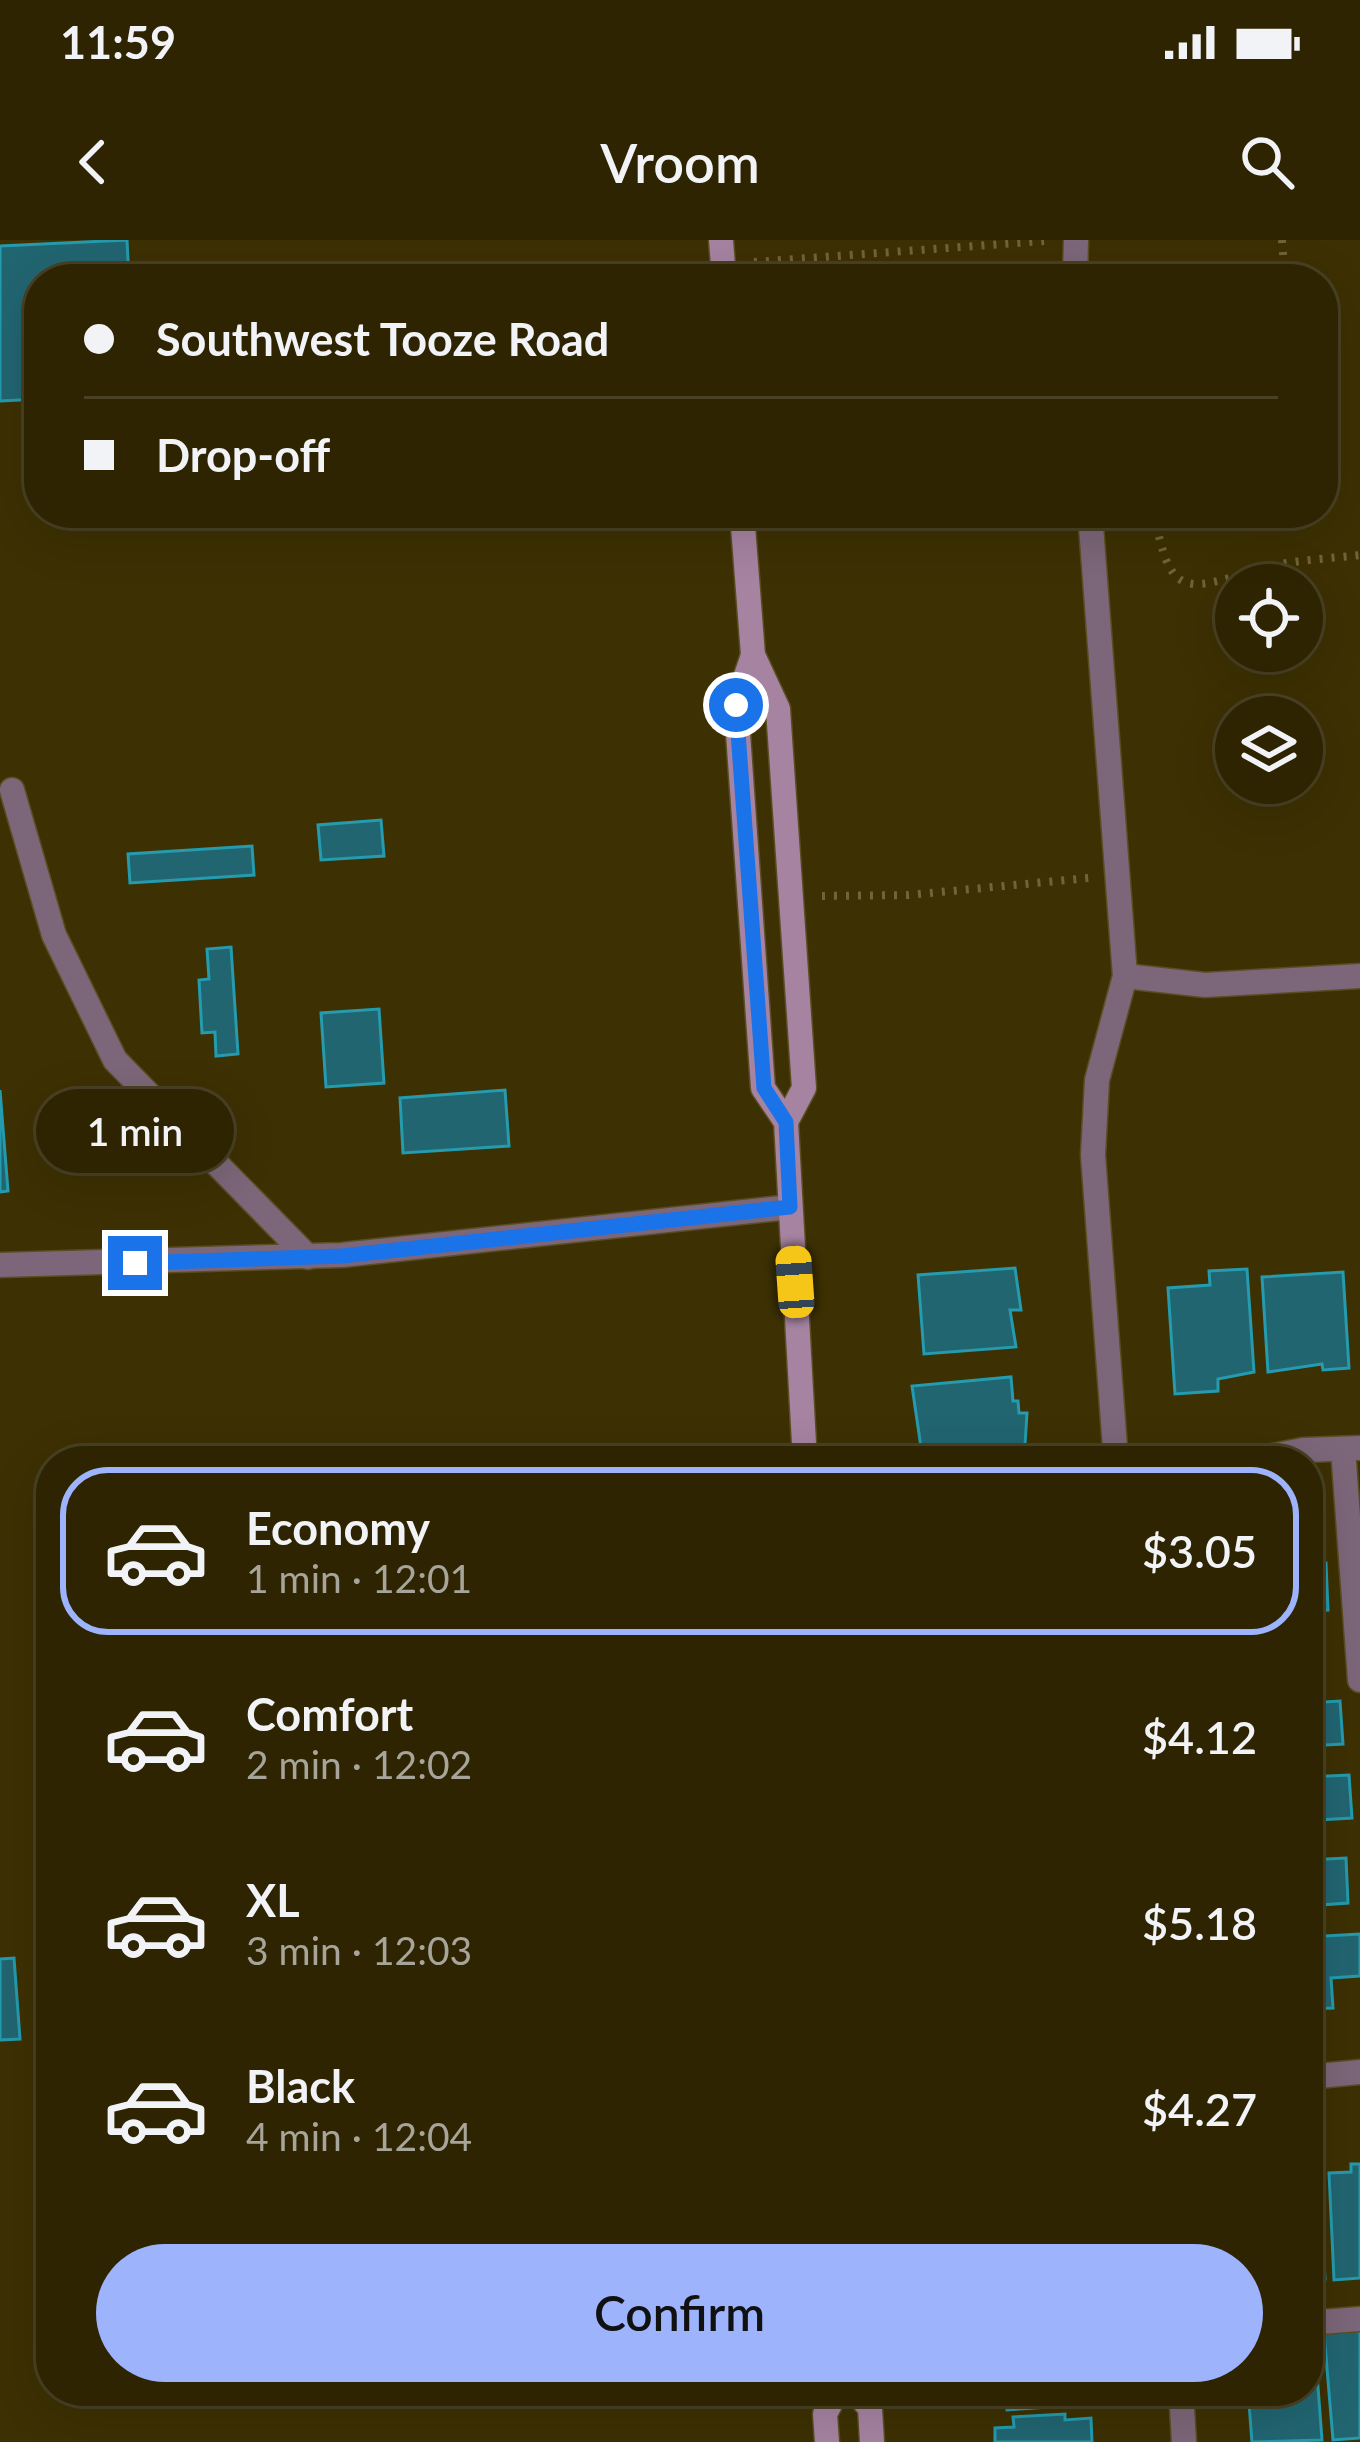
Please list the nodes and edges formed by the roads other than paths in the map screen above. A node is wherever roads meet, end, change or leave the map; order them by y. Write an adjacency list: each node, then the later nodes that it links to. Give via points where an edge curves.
1 (743, 528): 3 (main road)
2 (1091, 528): 5 (street)
3 (753, 655): 7 (main road, via 736,705 764,1088); 7 (main road, via 778,709 804,1088)
4 (12, 790): 9 (street, via 54,935 115,1060)
5 (1125, 976): 6 (street, via 1205,985); 12 (street, via 1096,1080 1093,1155)
6 (1360, 976)
7 (786, 1122): 8 (main road)
8 (790, 1207): 9 (street); 11 (main road)
9 (308, 1257): 10 (street)
10 (0, 1264)
11 (804, 1446)
12 (1115, 1446)
13 (1351, 1448): 14 (street)
14 (1360, 1680)
15 (1360, 2072): 16 (street)
16 (1323, 2076)
17 (1360, 2319): 18 (street)
18 (1323, 2322)
19 (829, 2406): 22 (main road)
20 (868, 2406): 23 (main road)
21 (1182, 2406): 24 (street)
22 (827, 2442)
23 (872, 2442)
24 (1184, 2442)

